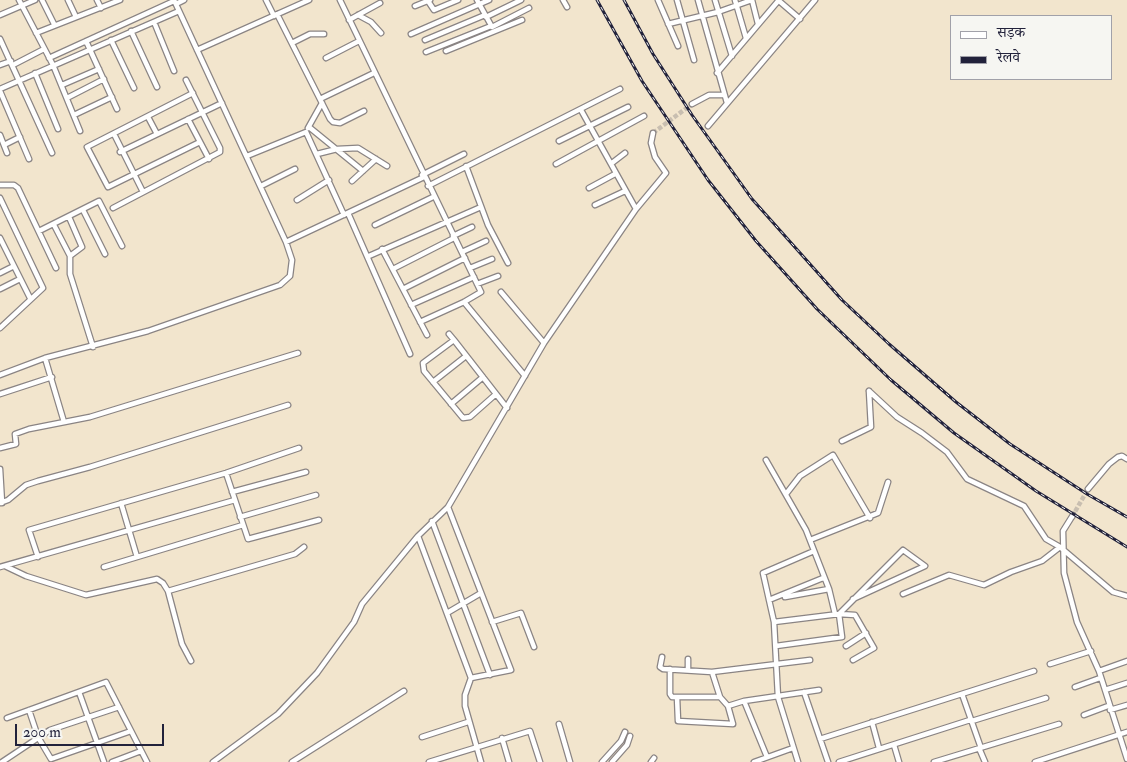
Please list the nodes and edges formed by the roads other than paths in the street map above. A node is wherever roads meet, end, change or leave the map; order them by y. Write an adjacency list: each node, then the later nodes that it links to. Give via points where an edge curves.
1 (19, 0): 27 (street)
2 (35, 0): 27 (street)
3 (42, 0): 46 (street)
4 (68, 0): 40 (street)
5 (97, 0): 31 (street)
6 (120, 0): 31 (street)
7 (184, 0): 24 (street)
8 (266, 0): 36 (street)
9 (340, 0): 42 (street)
10 (458, 0): 23 (street, via 434,10)
11 (489, 0): 25 (street)
12 (520, 0): 38 (street)
13 (563, 0): 30 (street)
14 (658, 0): 47 (street)
15 (677, 0): 44 (street)
16 (698, 0): 39 (street)
17 (715, 0): 34 (street)
18 (735, 0): 29 (street)
19 (752, 0): 29 (street); 48 (street)
20 (778, 0): 41 (street); 48 (street)
21 (815, 0): 41 (street)
22 (306, 1): 36 (street)
23 (430, 1): 28 (street)
24 (174, 2): 33 (street); 60 (street)
25 (478, 2): 38 (street); 55 (street)
26 (380, 3): 37 (street)
27 (21, 6): 35 (street); 51 (street)
28 (415, 6)
29 (736, 6): 34 (street); 56 (street)
30 (567, 7)
31 (101, 8): 40 (street)
32 (529, 8): 49 (street)
33 (179, 11): 45 (street); 66 (street)
34 (718, 12): 39 (street); 69 (street)
35 (0, 15)
36 (276, 15): 62 (street); 66 (street)
37 (358, 16): 42 (street); 52 (street, via 371,22)
38 (486, 16): 49 (street); 59 (street)
39 (702, 16): 44 (street); 80 (street)
40 (76, 17): 46 (street)
41 (800, 19): 95 (street)
42 (349, 20): 61 (street)
43 (522, 20): 53 (street)
44 (684, 21): 47 (street); 72 (street)
45 (154, 22): 50 (street); 77 (street)
46 (54, 24): 51 (street)
47 (668, 24): 63 (street)
48 (758, 24): 56 (street)
49 (491, 26): 53 (street); 68 (street)
50 (131, 32): 58 (street); 85 (street)
51 (36, 33): 64 (street)
52 (381, 33)
53 (495, 33): 67 (street)
54 (324, 34): 62 (street, via 310,34)
55 (411, 34)
56 (746, 38): 69 (street)
57 (0, 39): 73 (street)
58 (111, 40): 65 (street); 86 (street)
59 (425, 40)
60 (86, 41): 65 (street); 70 (street)
61 (359, 41): 71 (street); 79 (street)
62 (292, 43): 93 (street)
63 (678, 46)
64 (44, 49): 70 (street); 73 (street)
65 (90, 49): 75 (street); 76 (street)
66 (197, 50): 94 (street)
67 (446, 51)
68 (426, 52)
69 (732, 56): 80 (street)
70 (49, 58): 75 (street)
71 (326, 58)
72 (694, 60)
73 (12, 63): 74 (street); 83 (street)
74 (0, 65)
75 (53, 66): 78 (street); 84 (street)
76 (99, 69): 81 (street); 84 (street)
77 (174, 71)
78 (35, 73): 83 (street); 108 (street)
79 (374, 73): 93 (street); 139 (street)
80 (717, 73): 90 (street)
81 (104, 79): 91 (street); 92 (street)
82 (186, 80): 89 (street)
83 (18, 81): 88 (street); 123 (street)
84 (62, 85): 92 (street)
85 (157, 87)
86 (134, 88)
87 (620, 89): 99 (street)
88 (0, 90): 115 (street)
89 (193, 93): 101 (street); 104 (street)
90 (724, 95): 95 (street); 96 (street, via 710,96)
91 (112, 97): 98 (street); 102 (street)
92 (67, 98): 102 (street)
93 (321, 101): 100 (street, via 330,119 337,124); 109 (street)
94 (222, 103): 101 (street); 127 (street)
95 (727, 103): 107 (street)
96 (692, 104)
97 (628, 107): 106 (street)
98 (117, 109)
99 (581, 110): 106 (street); 134 (street)
100 (364, 111)
101 (202, 112): 105 (street); 129 (street, via 220,148 220,152)
102 (74, 115): 110 (street)
103 (644, 116): 118 (street)
104 (148, 117): 112 (street); 113 (street)
105 (188, 119): 113 (street); 117 (street)
106 (589, 126): 116 (street); 118 (street)
107 (708, 126)
108 (58, 129)
109 (308, 129): 120 (street); 125 (street); 127 (street)
110 (80, 131)
111 (653, 132): 154 (street, via 651,143 655,156 666,173)
112 (114, 134): 121 (street); 138 (street, via 87,147 108,187)
113 (157, 134): 121 (street)
114 (0, 135): 119 (street)
115 (20, 137): 119 (street); 128 (street)
116 (559, 141)
117 (200, 142): 129 (street); 138 (street)
118 (598, 142): 131 (street); 132 (street)
119 (4, 144): 122 (street)
120 (336, 148): 125 (street); 130 (street, via 358,148); 136 (street)
121 (120, 152): 138 (street)
122 (8, 153)
123 (52, 153)
124 (625, 153): 131 (street)
125 (317, 154): 140 (street)
126 (464, 154): 139 (street)
127 (247, 156): 143 (street)
128 (29, 159)
129 (209, 159): 147 (street)
130 (376, 159): 133 (street); 136 (street)
131 (612, 163): 137 (street)
132 (556, 164)
133 (387, 166)
134 (466, 166): 144 (street); 152 (street)
135 (295, 169): 143 (street)
136 (363, 170): 141 (street)
137 (615, 174): 145 (street); 146 (street)
138 (134, 176): 147 (street)
139 (423, 176): 144 (street); 156 (street)
140 (329, 180): 150 (street); 156 (street)
141 (352, 181)
142 (0, 185): 162 (street, via 18,188)
143 (261, 186): 166 (street)
144 (428, 186): 148 (street)
145 (588, 188)
146 (625, 191): 151 (street); 154 (street)
147 (143, 192): 153 (street)
148 (433, 197): 158 (street); 160 (street)
149 (0, 198): 188 (street, via 43,288)
150 (298, 200)
151 (595, 206)
152 (481, 207): 158 (street); 175 (street)
153 (113, 208)
154 (636, 209): 196 (street)
155 (83, 210): 157 (street); 167 (street, via 99,201); 170 (street)
156 (346, 214): 166 (street); 172 (street)
157 (69, 218): 159 (street); 171 (street, via 82,247)
158 (445, 221): 163 (street); 168 (street)
159 (54, 225): 162 (street); 171 (street)
160 (375, 225)
161 (472, 227): 163 (street)
162 (39, 231): 177 (street)
163 (454, 237): 169 (street); 179 (street)
164 (0, 238): 176 (street)
165 (486, 241): 169 (street)
166 (286, 242): 197 (street, via 292,269 290,276 280,285)
167 (122, 246)
168 (382, 249): 172 (street); 179 (street)
169 (462, 252): 173 (street)
170 (105, 254)
171 (70, 256): 197 (street, via 72,282)
172 (368, 256): 199 (street)
173 (465, 258): 178 (street); 186 (street)
174 (492, 259): 178 (street)
175 (508, 263)
176 (14, 266): 180 (street); 183 (street)
177 (56, 268)
178 (470, 268): 181 (street)
179 (393, 269): 186 (street)
180 (0, 273)
181 (474, 276): 184 (street); 190 (street)
182 (498, 276): 184 (street)
183 (20, 279): 185 (street); 188 (street)
184 (477, 284): 189 (street, via 481,292)
185 (0, 289)
186 (403, 289): 190 (street)
187 (500, 292): 196 (street)
188 (30, 298): 192 (street)
189 (464, 302): 191 (street); 203 (street)
190 (411, 305): 191 (street)
191 (420, 322): 193 (street)
192 (0, 328)
193 (427, 334)
194 (449, 334): 195 (street)
195 (454, 340): 200 (street); 206 (street, via 423,363 424,371)
196 (544, 343): 203 (street)
197 (93, 347): 201 (street)
198 (298, 353): 212 (street, via 90,417)
199 (410, 354)
200 (466, 356): 204 (street); 206 (street)
201 (45, 358): 202 (street); 205 (street)
202 (0, 374)
203 (525, 376): 211 (street)
204 (483, 377): 208 (street); 209 (street)
205 (52, 378): 207 (street); 212 (street)
206 (433, 382): 209 (street)
207 (0, 394)
208 (496, 394): 209 (street, via 466,418); 211 (street)
209 (452, 404)
210 (288, 405): 227 (street, via 32,482)
211 (507, 408): 229 (street)
212 (64, 422): 214 (street, via 15,434 16,444)
213 (842, 441): 240 (street, via 871,427 869,392 893,414 947,452 967,480 1024,506 1042,535)
214 (0, 448)
215 (299, 448): 220 (street)
216 (1127, 459): 222 (street, via 1118,457)
217 (766, 460): 224 (street)
218 (0, 469): 227 (street)
219 (306, 472): 223 (street)
220 (226, 473): 223 (street); 228 (street)
221 (888, 482): 232 (street, via 880,510)
222 (1088, 489)
223 (232, 492): 226 (street)
224 (786, 494): 232 (street, via 800,476 833,455); 238 (street)
225 (316, 495): 230 (street)
226 (235, 500): 230 (street); 236 (street)
227 (1, 503)
228 (121, 503): 236 (street); 243 (street, via 29,530)
229 (448, 507): 234 (street); 250 (street)
230 (240, 517): 235 (street)
231 (1072, 517): 242 (street, via 1063,531)
232 (870, 518): 238 (street)
233 (319, 520): 235 (street, via 248,539)
234 (432, 521): 237 (street); 256 (street)
235 (243, 525): 244 (street)
236 (130, 531): 243 (street); 244 (street)
237 (418, 536): 257 (street); 331 (street, via 362,604 354,622 317,673 278,714)
238 (810, 540): 241 (street)
239 (304, 547): 249 (street, via 295,554)
240 (1060, 547): 242 (street); 251 (street, via 1042,561 982,586 949,575)
241 (814, 551): 247 (street); 255 (street, via 763,573)
242 (1065, 552): 252 (street, via 1113,592); 265 (street, via 1064,573 1078,622)
243 (38, 557): 245 (street)
244 (137, 557): 246 (street)
245 (3, 567): 249 (street, via 86,595 157,579)
246 (104, 567)
247 (823, 578): 248 (street); 253 (street)
248 (828, 589): 253 (street); 258 (street)
249 (168, 591): 271 (street, via 182,644)
250 (481, 593): 256 (street); 259 (street)
251 (904, 594)
252 (1127, 596)
253 (778, 598): 255 (street)
254 (854, 599): 254 (street, via 903,550 925,566 872,591); 258 (street)
255 (769, 600): 260 (street)
256 (464, 602): 257 (street); 279 (street)
257 (447, 613): 280 (street)
258 (837, 614): 260 (street); 261 (street, via 855,615); 262 (street, via 842,637)
259 (492, 622): 264 (street, via 521,613); 279 (street, via 511,670)
260 (774, 622): 262 (street)
261 (866, 633): 263 (street); 269 (street, via 874,648)
262 (776, 646): 272 (street)
263 (846, 646)
264 (534, 647)
265 (1091, 651): 273 (street); 277 (street)
266 (662, 657): 274 (street, via 661,669)
267 (688, 658): 275 (street)
268 (810, 660): 272 (street)
269 (853, 660)
270 (1127, 661): 277 (street)
271 (191, 662)
272 (776, 664): 278 (street); 292 (street)
273 (1050, 664)
274 (670, 669): 275 (street); 290 (street, via 670,696)
275 (688, 670): 278 (street)
276 (1034, 671): 289 (street)
277 (1099, 671): 281 (street)
278 (712, 672): 291 (street)
279 (490, 675): 280 (street)
280 (471, 678): 304 (street, via 465,700)
281 (1100, 678): 283 (street); 285 (street)
282 (1127, 683): 285 (street)
283 (1075, 687)
284 (820, 690): 288 (street)
285 (1105, 690): 298 (street)
286 (404, 691): 332 (street)
287 (79, 692): 297 (street, via 106,682); 299 (street); 301 (street)
288 (804, 692): 292 (street); 316 (street)
289 (962, 694): 303 (street); 305 (street)
290 (677, 697): 291 (street); 296 (street, via 677,719 680,722 731,725)
291 (720, 697): 296 (street)
292 (778, 697): 294 (street); 320 (street)
293 (1046, 698): 303 (street)
294 (744, 701): 296 (street); 325 (street)
295 (1127, 705): 298 (street)
296 (728, 706)
297 (119, 707): 301 (street); 308 (street)
298 (1109, 708): 300 (street); 311 (street)
299 (29, 710): 302 (street); 313 (street)
300 (1084, 715)
301 (87, 717): 313 (street); 317 (street)
302 (7, 718)
303 (971, 721): 318 (street); 322 (street)
304 (468, 722): 314 (street); 319 (street)
305 (872, 722): 316 (street); 321 (street)
306 (559, 724): 337 (street)
307 (1060, 724): 322 (street)
308 (131, 731): 317 (street); 323 (street)
309 (625, 732): 338 (street)
310 (1127, 732): 311 (street)
311 (1120, 734): 326 (street); 348 (street)
312 (630, 736): 339 (street, via 627,745)
313 (38, 737): 317 (street, via 51,759); 327 (street)
314 (422, 737)
315 (502, 738): 319 (street); 335 (street); 336 (street, via 530,731)
316 (820, 739): 342 (street)
317 (96, 743): 328 (street)
318 (894, 745): 321 (street); 345 (street)
319 (476, 747): 333 (street); 334 (street)
320 (793, 748): 325 (street); 341 (street)
321 (879, 748): 324 (street)
322 (980, 748): 346 (street); 347 (street)
323 (141, 751): 329 (street); 330 (street)
324 (855, 756): 343 (street); 344 (street)
325 (767, 757): 340 (street)
326 (1127, 759)
327 (2, 762)
328 (104, 762)
329 (112, 762)
330 (147, 762)
331 (215, 762)
332 (292, 762)
333 (429, 762)
334 (481, 762)
335 (509, 762)
336 (540, 762)
337 (570, 762)
338 (602, 762)
339 (612, 762)
340 (754, 762)
341 (798, 762)
342 (828, 762)
343 (839, 762)
344 (857, 762)
345 (899, 762)
346 (934, 762)
347 (984, 762)
348 (1035, 762)

